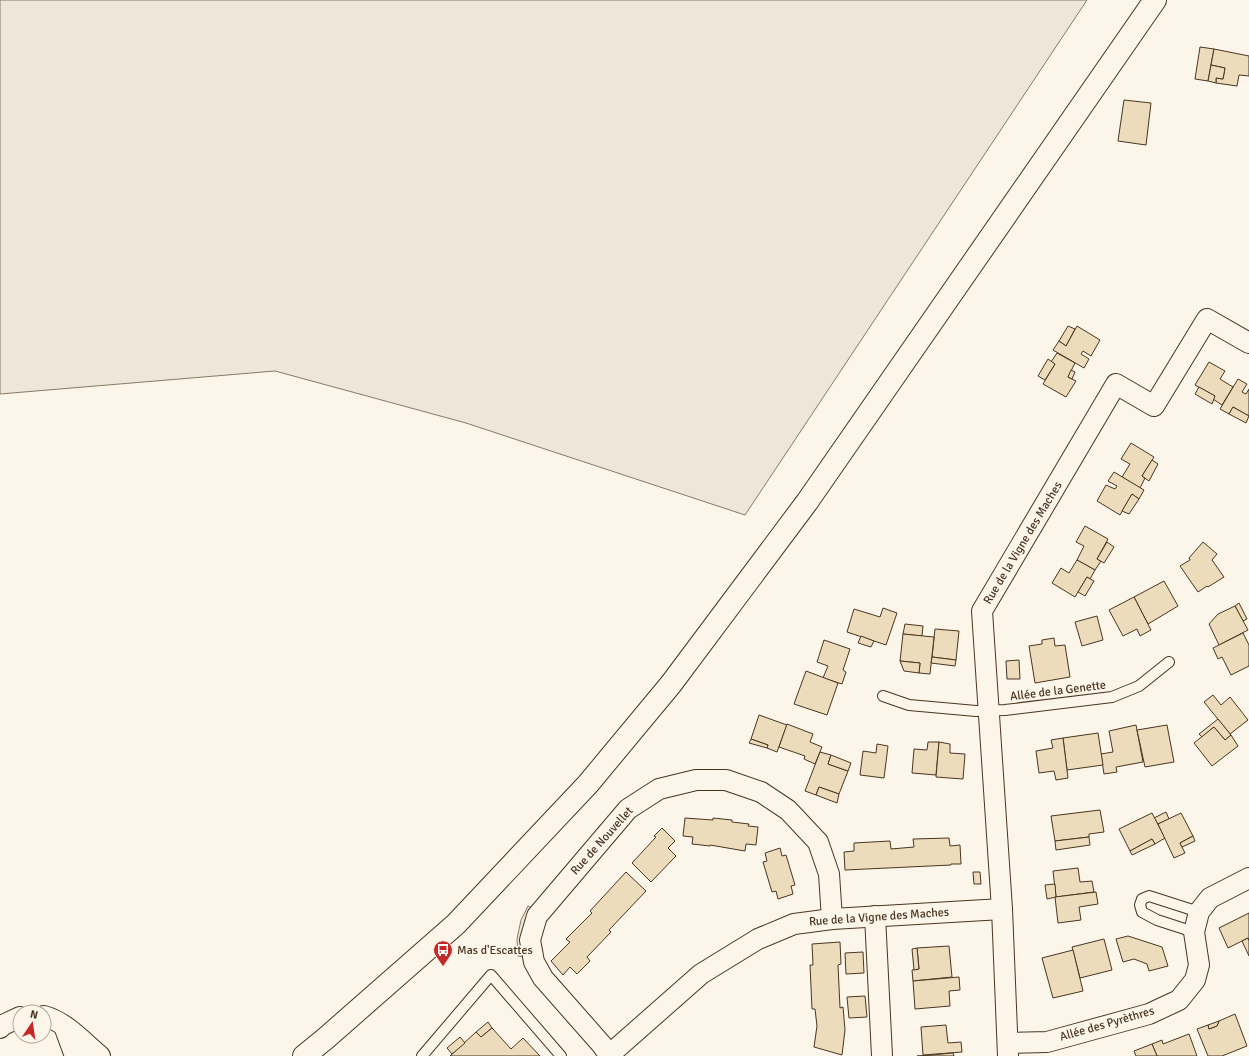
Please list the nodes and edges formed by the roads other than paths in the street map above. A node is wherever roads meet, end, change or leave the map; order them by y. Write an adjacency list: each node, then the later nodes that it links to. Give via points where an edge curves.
1 (1155, 0): 16 (street, via 807,502 671,684 588,784 456,924)
2 (1249, 343): 5 (street, Rue de la Vigne des Maches, via 1207,319 1154,406 1116,384 982,611)
3 (1169, 662): 5 (lane, Allée de la Genette, via 1139,686 1112,697)
4 (883, 696): 5 (lane, Allée de la Genette, via 909,705)
5 (988, 711): 7 (street, Rue de la Vigne des Maches)
6 (1249, 878): 8 (street, Allée des Pyrèthres, via 1210,898)
7 (1002, 909): 9 (street, Rue de la Vigne des Maches); 17 (street, Rue de la Vigne des Maches)
8 (1199, 912): 11 (street, Allée des Pyrèthres); 11 (lane, via 1149,896 1142,899 1140,905 1142,912 1157,920)
9 (875, 916): 10 (street, Rue de la Vigne des Maches); 25 (street)
10 (832, 919): 18 (street, Rue de la Vigne des Maches, via 794,924 758,938 701,974); 18 (street, Rue de Nouvellet, via 829,874 818,842 788,810 761,792 726,780 696,780 659,789 628,810 537,916 530,940 534,962 543,978)
11 (1194, 932): 17 (street, Allée des Pyrèthres, via 1199,965 1195,980 1179,1000 1149,1014)
12 (52, 1019): 14 (street)
13 (12, 1021): 15 (street)
14 (64, 1026): 19 (street); 20 (street)
15 (0, 1028)
16 (325, 1039): 21 (street); 22 (street)
17 (1008, 1050)
18 (608, 1055)
19 (75, 1056)
20 (100, 1056)
21 (289, 1056)
22 (304, 1056)
23 (422, 1056): 24 (lane, via 491,975)
24 (561, 1056)
25 (882, 1056)

